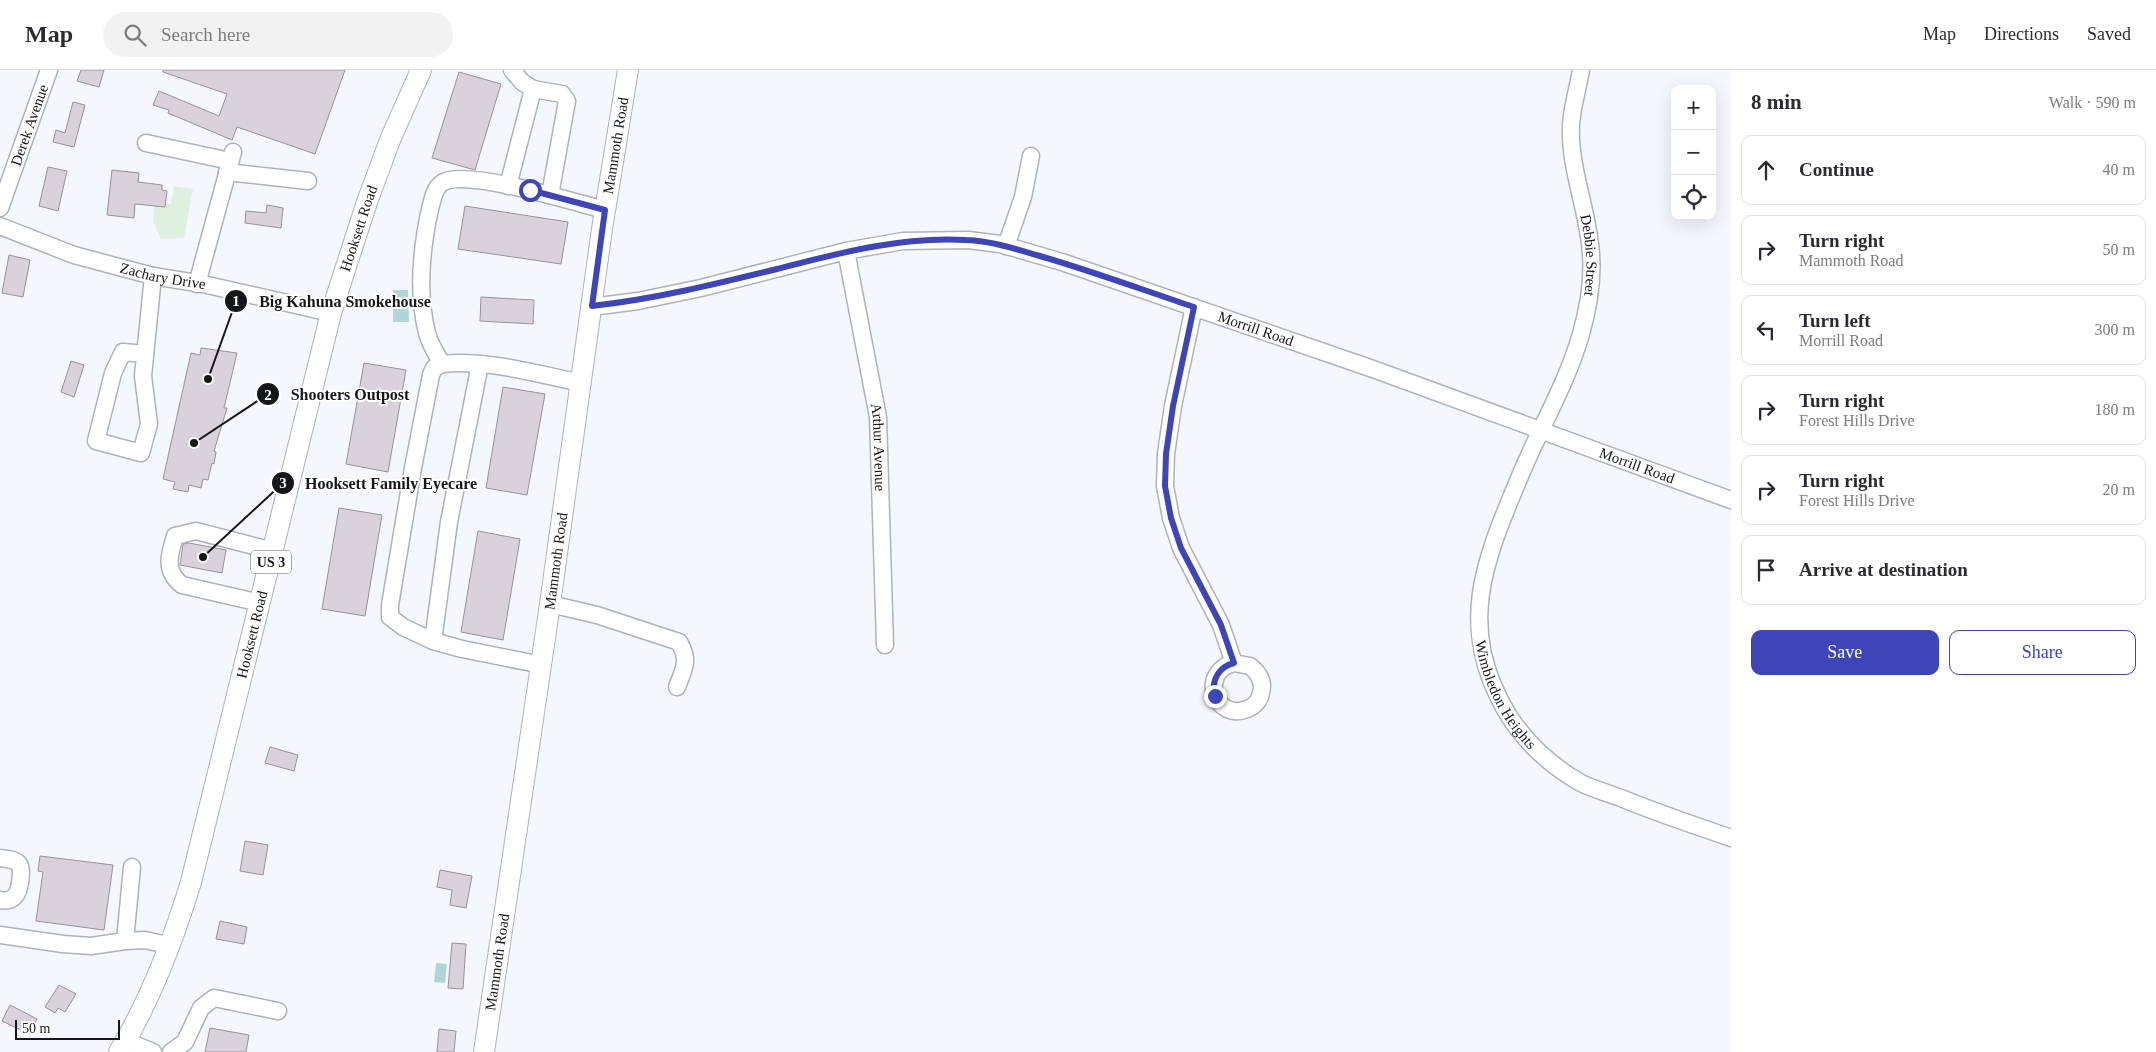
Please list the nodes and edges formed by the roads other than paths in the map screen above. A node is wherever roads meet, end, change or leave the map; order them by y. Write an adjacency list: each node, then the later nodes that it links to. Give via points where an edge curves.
1 (49, 70): 13 (street, Derek Avenue)
2 (421, 70): 22 (main road, Hooksett Road / US 3, via 390,140)
3 (512, 70): 6 (street)
4 (628, 70): 14 (main road, Mammoth Road)
5 (1581, 70): 27 (street, Debbie Street, via 1571,126 1576,174 1592,254 1591,286 1581,334)
6 (533, 89): 11 (street); 12 (street, via 562,94 567,101)
7 (146, 144): 9 (street)
8 (1031, 156): 16 (street, via 1023,197)
9 (230, 162): 10 (street); 19 (street)
10 (308, 181)
11 (508, 186): 12 (street); 24 (street, via 446,180 434,191 421,259 422,294 427,334)
12 (550, 196): 14 (street)
13 (0, 208)
14 (605, 210): 20 (main road, Mammoth Road)
15 (0, 226): 18 (street, Zachary Drive, via 74,255)
16 (1006, 246): 17 (street, Morrill Road, via 934,239 903,241); 21 (street, Morrill Road)
17 (846, 252): 20 (street, Morrill Road, via 701,288 638,301); 33 (street, Arthur Avenue, via 878,417)
18 (154, 276): 19 (street, Zachary Drive); 23 (street)
19 (197, 284): 22 (street, Zachary Drive)
20 (592, 306): 26 (main road, Mammoth Road)
21 (1194, 307): 27 (street, Morrill Road); 34 (street, via 1173,406 1165,486 1181,548 1221,625)
22 (331, 312): 29 (main road, Hooksett Road / US 3)
23 (145, 354): 23 (street, via 143,376 149,424 141,453 96,441 113,373 123,352)
24 (442, 364): 25 (street); 32 (street, via 434,368 431,375 390,605 390,616 403,628)
25 (480, 364): 26 (street); 32 (street, via 449,522)
26 (582, 383): 31 (main road, Mammoth Road)
27 (1542, 432): 28 (street, Morrill Road); 37 (street, Wimbledon Heights, via 1519,478 1496,537 1480,600 1478,632 1484,663 1495,693 1531,746 1582,783)
28 (1731, 500)
29 (273, 551): 30 (main road, Hooksett Road / US 3); 30 (street, via 196,531 175,536 169,558 170,571 182,585)
30 (260, 603): 43 (main road, Hooksett Road / US 3, via 191,882)
31 (550, 604): 35 (main road, Mammoth Road); 36 (street, via 597,615 679,642 685,652 685,667)
32 (433, 641): 35 (street)
33 (885, 645)
34 (1234, 663)
35 (542, 665): 48 (main road, Mammoth Road)
36 (678, 687)
37 (1731, 838)
38 (0, 858): 40 (street, via 14,860 21,870 15,897 8,901)
39 (132, 867): 42 (street)
40 (0, 900)
41 (0, 936): 42 (street, via 91,946)
42 (125, 942): 43 (street, via 145,940)
43 (171, 946): 45 (main road, Hooksett Road / US 3)
44 (278, 1011): 47 (street, via 214,998 201,1008 185,1042)
45 (123, 1046): 46 (street)
46 (153, 1052)
47 (171, 1052)
48 (484, 1052)

